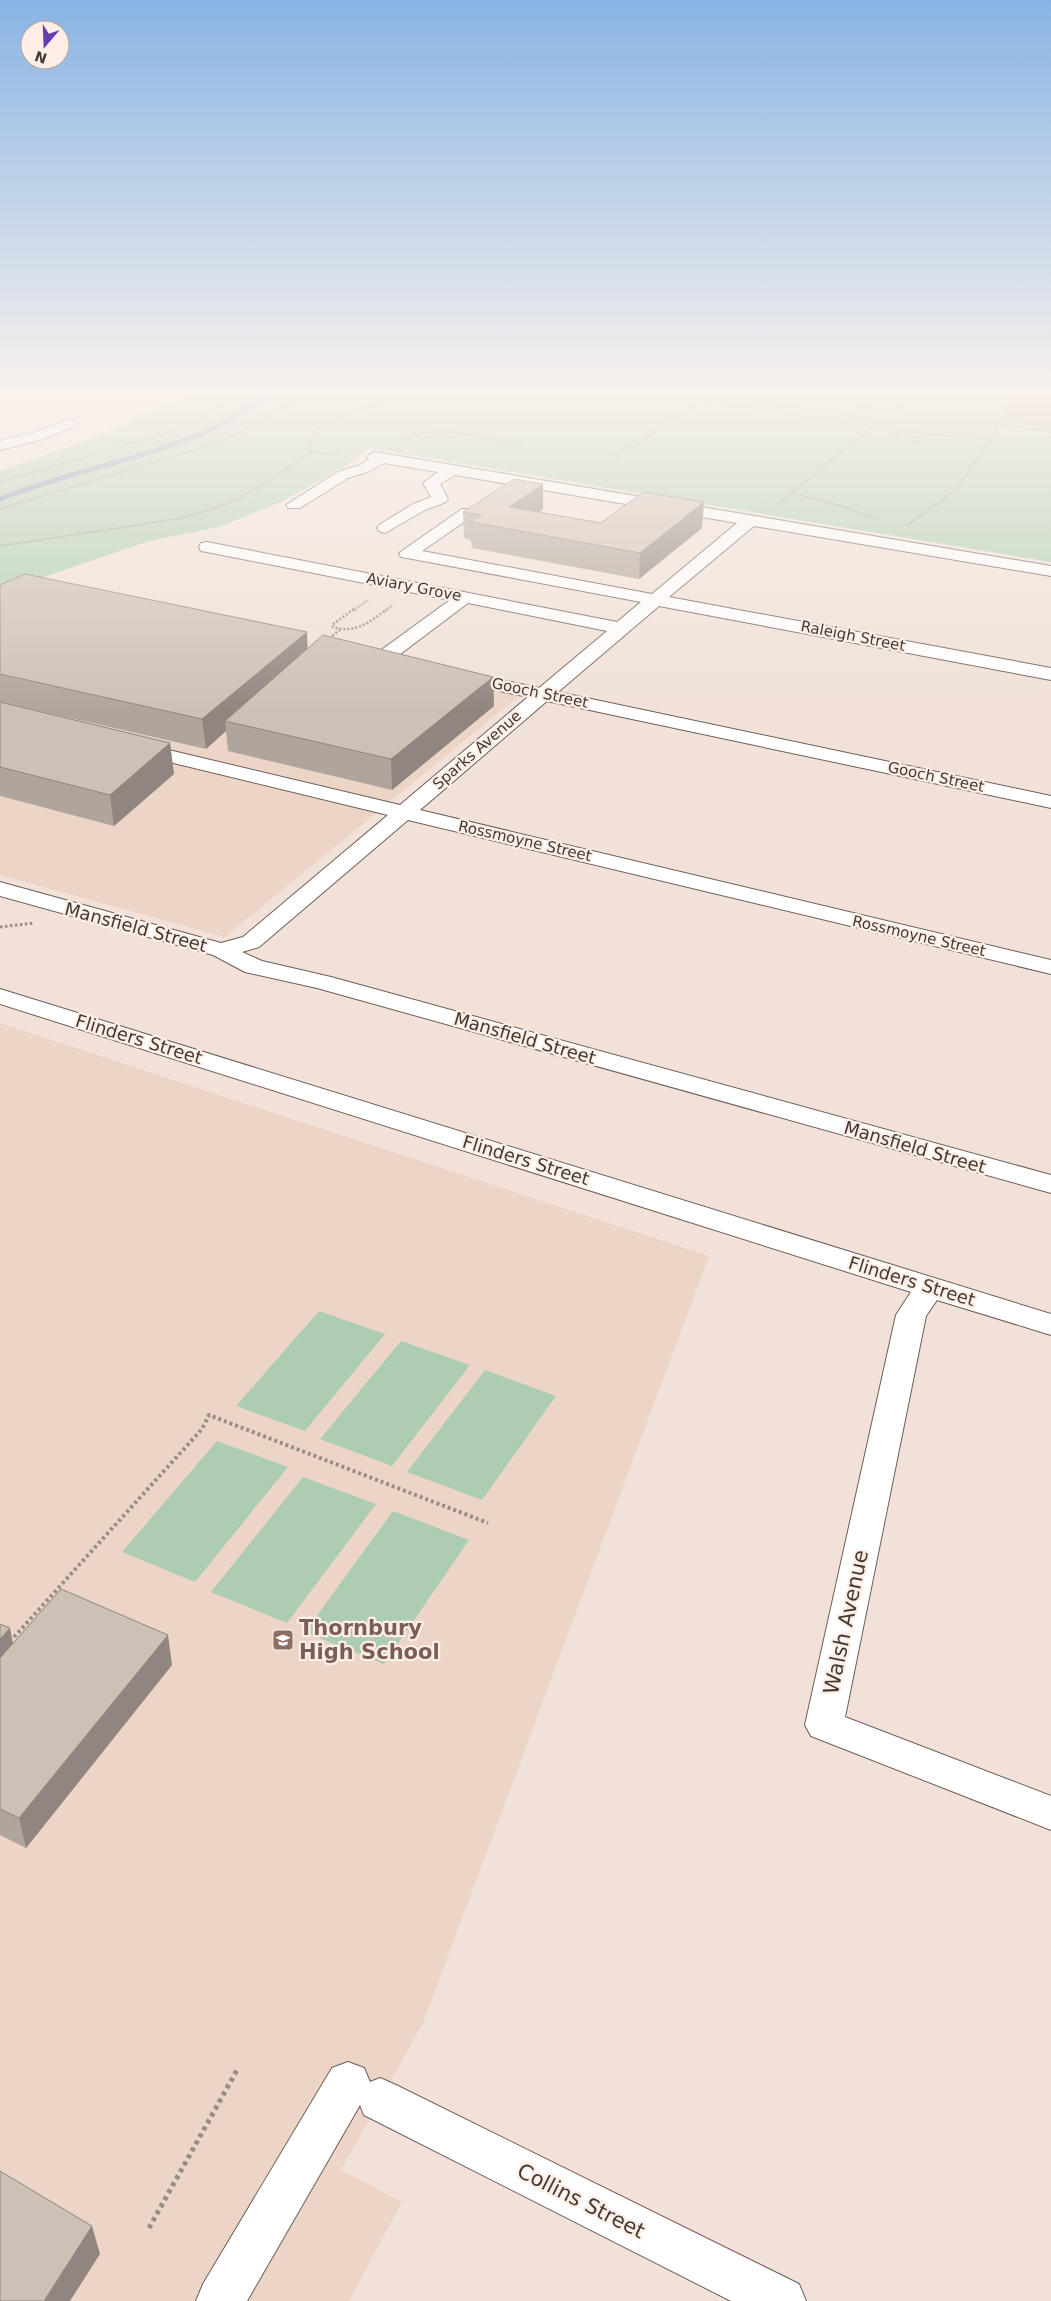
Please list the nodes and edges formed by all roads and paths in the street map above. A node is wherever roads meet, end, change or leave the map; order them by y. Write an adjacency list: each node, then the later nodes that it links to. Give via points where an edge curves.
1 (34, 498): 11 (path)
2 (240, 498): 17 (path, via 215,509 170,520)
3 (305, 498): 9 (street)
4 (440, 498): 15 (street, via 419,506)
5 (622, 498): 14 (street)
6 (786, 498): 10 (path)
7 (812, 498): 13 (path)
8 (944, 498): 16 (path)
9 (294, 505)
10 (778, 505)
11 (0, 509)
12 (468, 512): 23 (street, Raleigh Street, via 406,553)
13 (877, 519)
14 (751, 520): 19 (street); 23 (street, Sparks Avenue)
15 (385, 528)
16 (903, 529)
17 (0, 546)
18 (207, 547): 20 (street, Aviary Grove)
19 (1051, 571)
20 (411, 581): 21 (street, Aviary Grove); 22 (street)
21 (466, 597): 24 (street, Aviary Grove); 28 (street)
22 (385, 599): 25 (path, via 360,628); 25 (path, via 332,625)
23 (654, 599): 24 (street, Sparks Avenue); 31 (street, Raleigh Street)
24 (621, 628): 32 (street, Sparks Avenue)
25 (340, 630): 26 (path)
26 (329, 638)
27 (360, 656): 28 (street)
28 (380, 660): 29 (street)
29 (408, 666)
30 (436, 671): 32 (street, Gooch Street)
31 (1051, 674)
32 (544, 694): 34 (street, Gooch Street); 35 (street, Sparks Avenue)
33 (117, 743): 35 (street, Rossmoyne Street)
34 (1051, 802)
35 (405, 812): 39 (street, Sparks Avenue, via 251,942); 40 (street, Rossmoyne Street)
36 (2, 892): 39 (street, Mansfield Street)
37 (37, 922): 38 (path)
38 (0, 927)
39 (221, 950): 42 (street, Mansfield Street, via 254,967 322,982)
40 (1051, 967)
41 (0, 996): 43 (street, Flinders Street)
42 (1051, 1184)
43 (930, 1287): 44 (street, Flinders Street); 49 (street, Walsh Avenue, via 911,1315 824,1725)
44 (1051, 1325)
45 (488, 1523): 47 (path, via 210,1415 202,1429)
46 (7, 1634): 47 (path)
47 (14, 1636): 48 (path)
48 (21, 1640)
49 (1051, 1813)
50 (237, 2070): 51 (path)
51 (149, 2228)
52 (220, 2301): 53 (street, Collins Street, via 364,2092)
53 (782, 2301)

